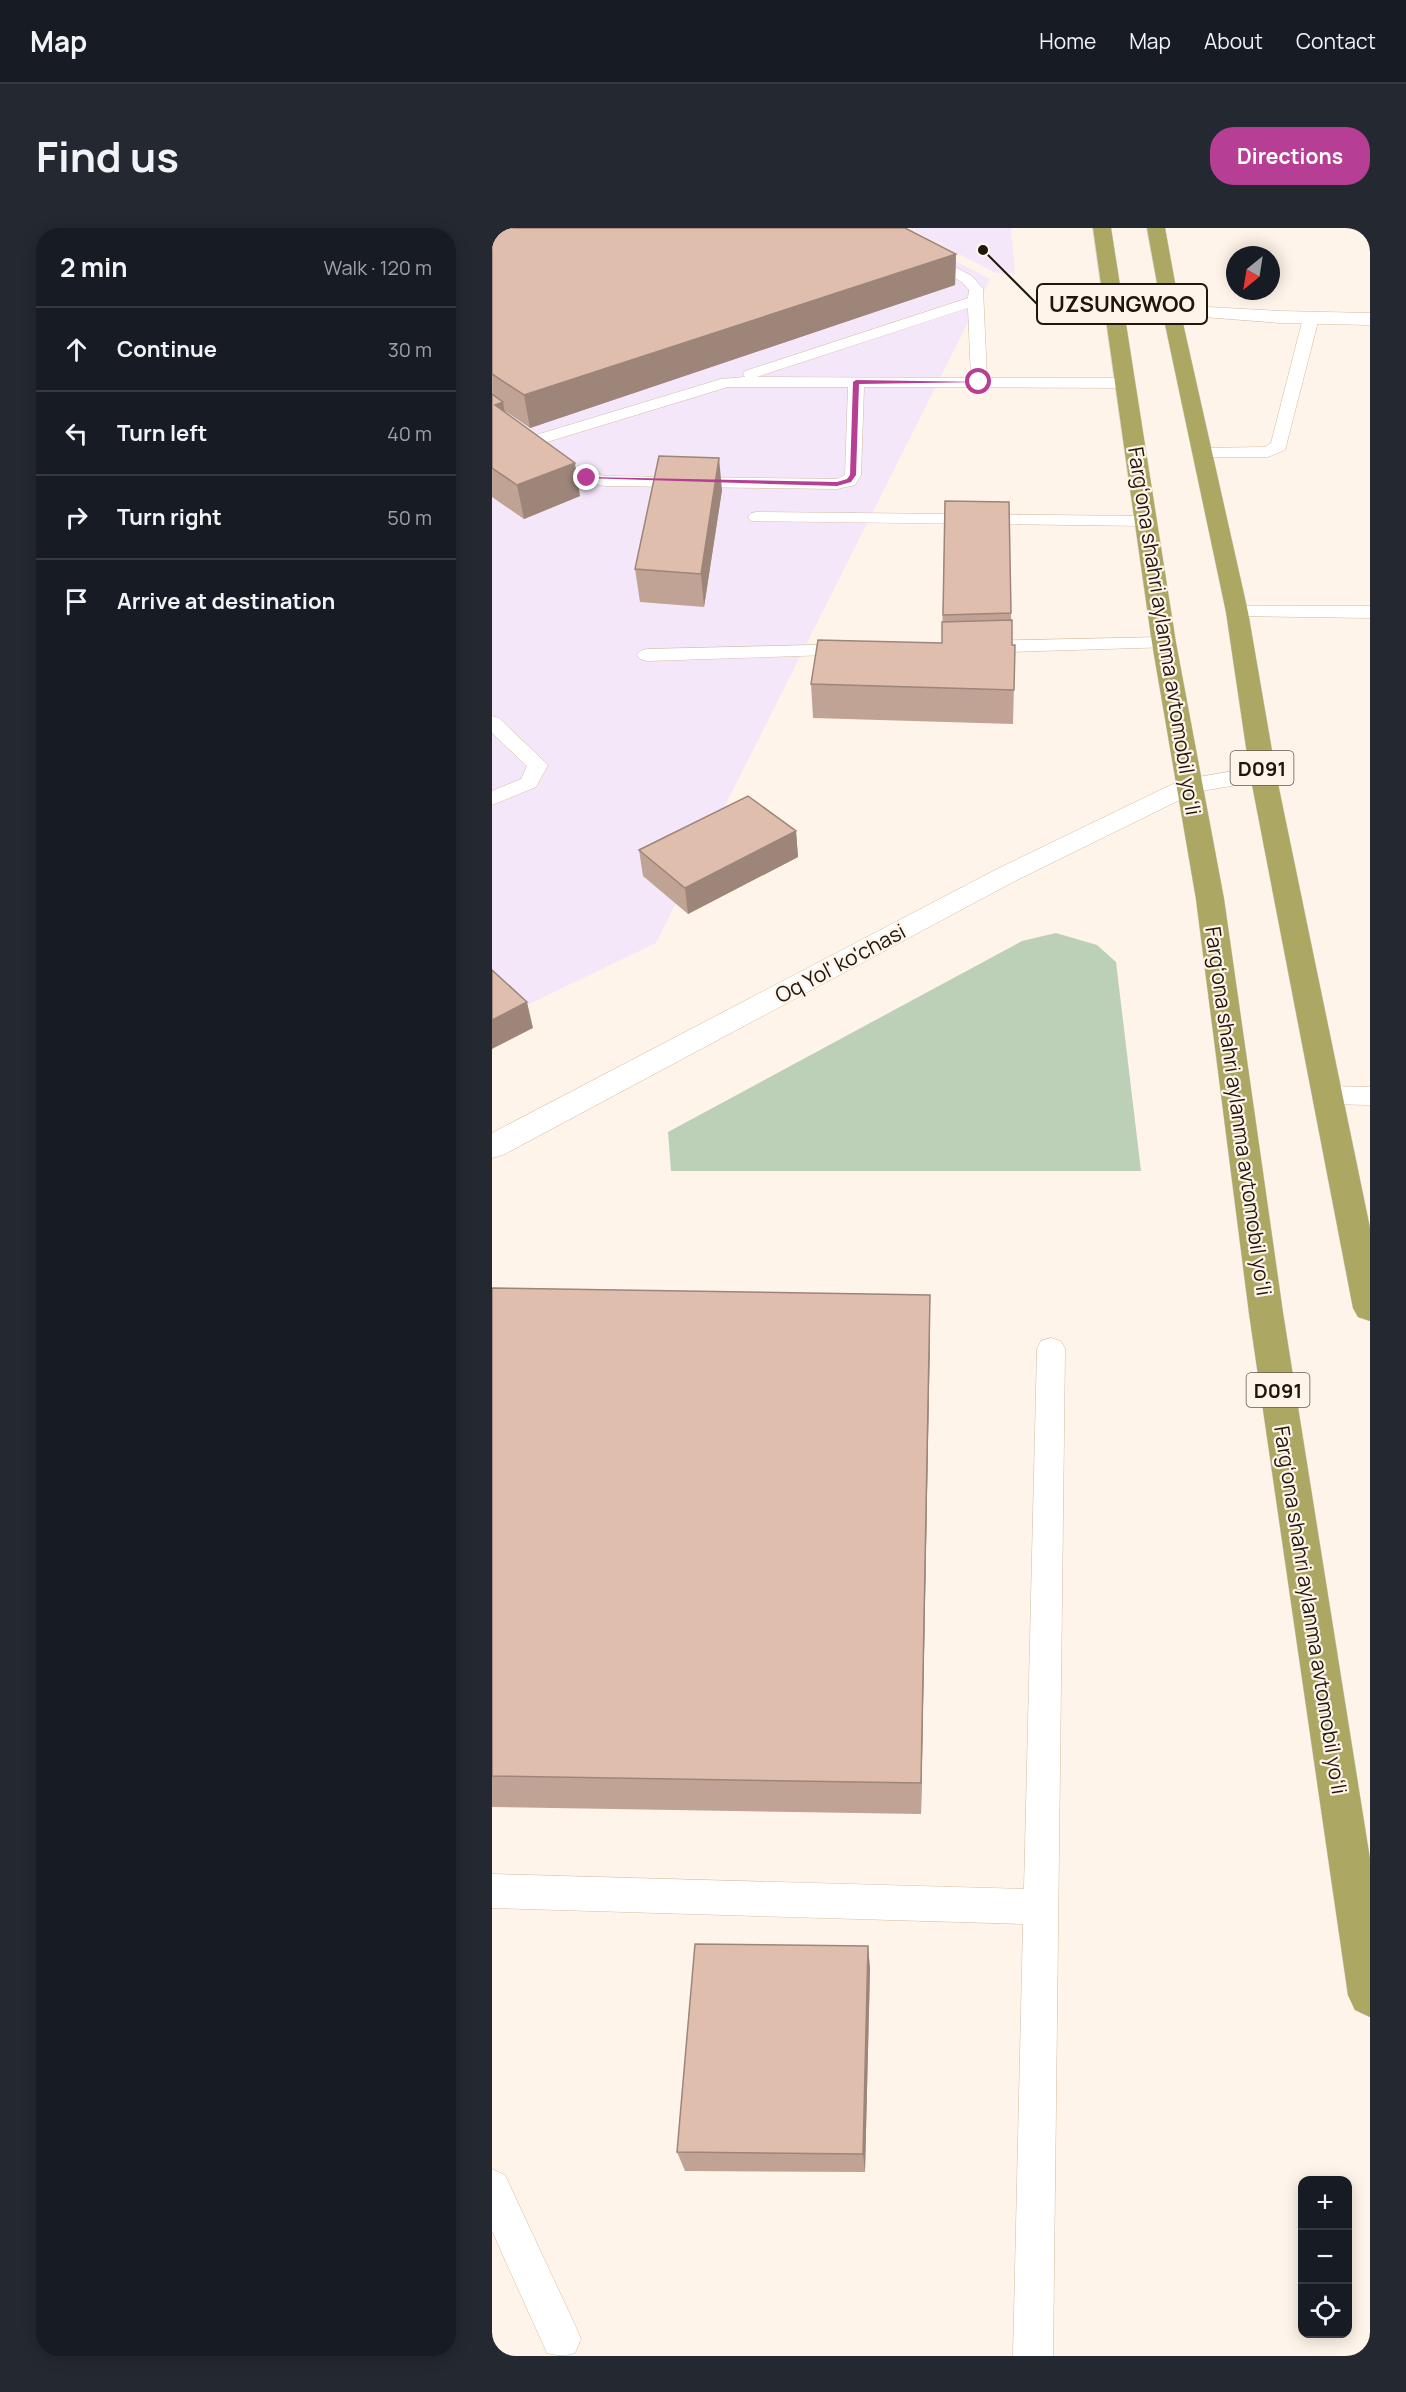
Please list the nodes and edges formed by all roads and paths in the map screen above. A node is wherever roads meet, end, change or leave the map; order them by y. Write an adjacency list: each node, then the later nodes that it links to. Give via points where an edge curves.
1 (870, 228): 4 (lane, via 968,279 976,289)
2 (1102, 228): 11 (highway, Fargʻona shahri aylanma avtomobil yoʻli / D091)
3 (1156, 228): 5 (highway, D091)
4 (975, 301): 8 (lane); 10 (lane)
5 (1171, 310): 6 (street); 14 (highway, D091)
6 (1311, 318): 7 (street); 14 (lane, via 1279,446 1268,452)
7 (1370, 319)
8 (728, 381): 9 (lane); 13 (lane)
9 (856, 382): 10 (lane); 13 (lane, via 853,475 837,484 587,478)
10 (979, 382): 11 (lane)
11 (1125, 383): 16 (highway, Fargʻona shahri aylanma avtomobil yoʻli / D091)
12 (492, 412): 13 (lane)
13 (534, 441)
14 (1202, 453): 17 (highway, D091)
15 (757, 517): 16 (lane)
16 (1146, 521): 19 (highway, Fargʻona shahri aylanma avtomobil yoʻli / D091)
17 (1237, 612): 18 (lane); 24 (highway, D091)
18 (1370, 612)
19 (1164, 643): 20 (lane); 25 (highway, Fargʻona shahri aylanma avtomobil yoʻli / D091)
20 (964, 648)
21 (870, 650): 22 (lane)
22 (647, 655)
23 (492, 722): 26 (lane, via 538,765 529,783)
24 (1263, 774): 25 (street, Oq Yol' ko'chasi); 27 (highway, D091)
25 (1190, 785): 29 (street, Oq Yol' ko'chasi, via 1006,875); 34 (highway, Fargʻona shahri aylanma avtomobil yoʻli / D091, via 1210,899 1266,1313)
26 (492, 800)
27 (1327, 1095): 28 (lane); 30 (highway, D091)
28 (1370, 1096)
29 (494, 1143)
30 (1370, 1308)
31 (1051, 1349): 33 (lane)
32 (492, 1891): 33 (lane)
33 (1041, 1907): 37 (lane)
34 (1370, 1995)
35 (492, 2188): 36 (lane)
36 (561, 2339)
37 (1033, 2356)

